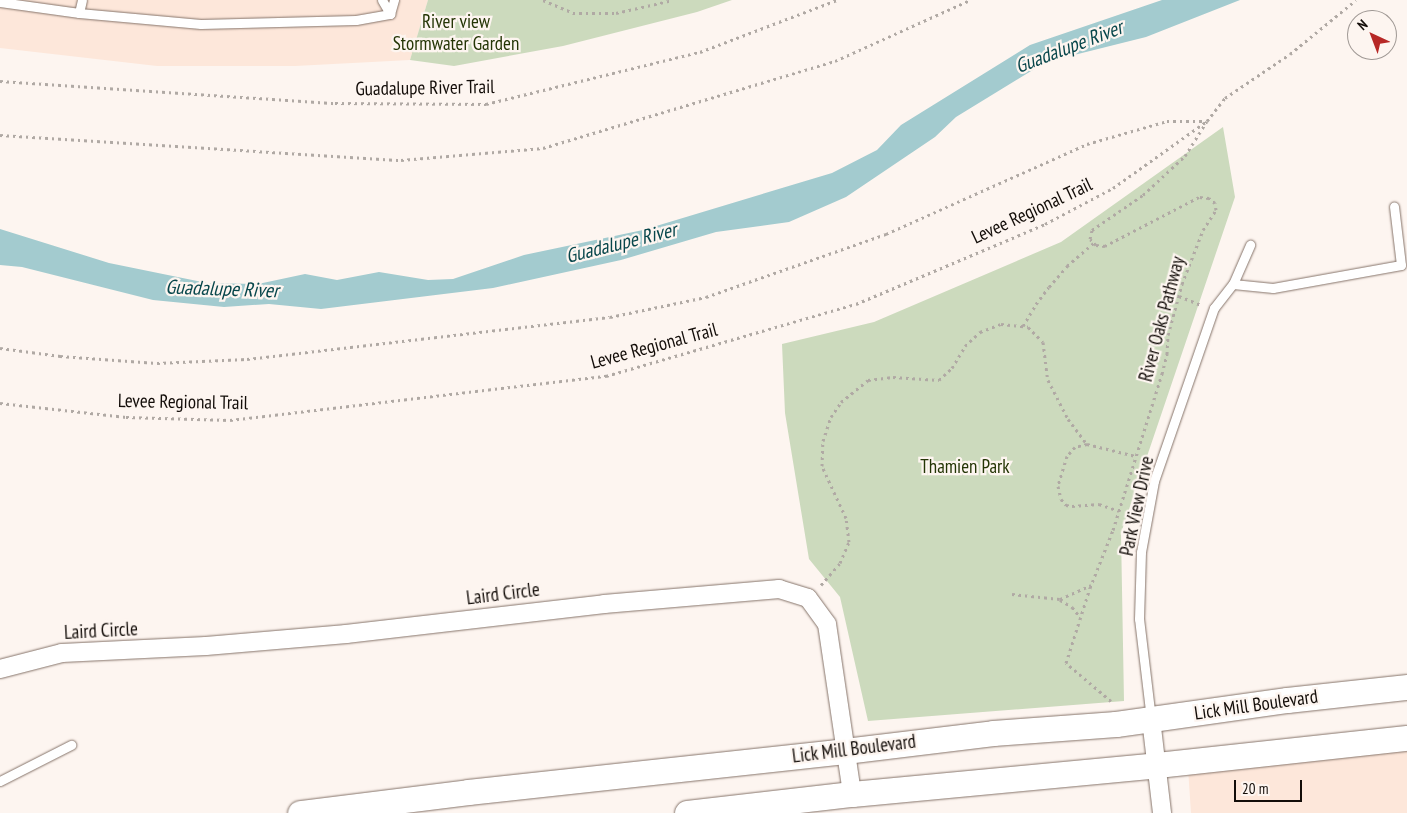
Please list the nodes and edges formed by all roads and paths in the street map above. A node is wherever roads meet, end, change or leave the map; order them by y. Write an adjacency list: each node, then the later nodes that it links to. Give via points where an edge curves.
1 (82, 0): 10 (lane)
2 (382, 0): 11 (lane)
3 (394, 0): 11 (lane)
4 (543, 0): 5 (path, via 573,13 616,13)
5 (673, 0)
6 (837, 0): 12 (path, Guadalupe River Trail, via 700,52 486,104 335,103)
7 (970, 0): 14 (path, via 834,61 543,148 401,160)
8 (1356, 0): 13 (path, via 1290,54 1225,98)
9 (0, 2): 10 (lane)
10 (79, 13): 11 (lane, via 201,24 356,20)
11 (390, 14)
12 (0, 81)
13 (1207, 121): 16 (path, via 1185,156 1143,195 1092,230 1090,239); 22 (path, via 1167,121 1087,144 886,234 706,297 610,317 247,359 158,363); 23 (path, Levee Regional Trail, via 1113,188 1045,224 856,304 606,376 230,420 126,417)
14 (0, 135)
15 (1394, 206): 18 (lane, via 1401,266 1273,288)
16 (1094, 243): 19 (path, River Oaks Pathway, via 1105,246 1199,197 1209,198 1215,203 1216,210 1203,230); 21 (path, via 1067,266 1036,304)
17 (1250, 245): 18 (lane, Park View Drive)
18 (1233, 284): 20 (lane, Park View Drive)
19 (1179, 296): 20 (path); 25 (path, River Oaks Pathway, via 1168,335 1168,354)
20 (1214, 308): 35 (lane, Park View Drive, via 1154,481 1141,552 1139,619)
21 (1023, 326): 24 (path, via 1043,342 1048,380 1068,420); 29 (path, via 1001,324 980,332 939,380 893,376 868,380 840,402 830,416 823,441 822,466 846,518 849,542 840,563)
22 (0, 348)
23 (0, 404)
24 (1087, 444): 25 (path); 26 (path, via 1074,447 1067,456 1058,486 1061,499 1066,505 1098,504)
25 (1136, 456): 26 (path, River Oaks Pathway)
26 (1119, 511): 27 (path, River Oaks Pathway)
27 (1091, 584): 30 (path); 31 (path, River Oaks Pathway)
28 (1012, 594): 30 (path)
29 (808, 598): 32 (street, Laird Circle, via 779,589 604,604 318,636 206,646 62,653); 38 (street, via 827,624)
30 (1060, 599): 31 (path)
31 (1080, 617): 34 (path, River Oaks Pathway, via 1066,663)
32 (0, 668)
33 (1407, 687): 35 (main road, Lick Mill Boulevard)
34 (1115, 704)
35 (1151, 719): 38 (main road, Lick Mill Boulevard, via 993,733); 39 (street)
36 (1407, 738): 39 (main road)
37 (72, 745): 40 (lane)
38 (845, 751): 41 (street); 42 (main road, Lick Mill Boulevard, via 468,792)
39 (1158, 765): 41 (main road); 45 (street)
40 (0, 780)
41 (852, 794): 44 (main road)
42 (332, 811): 43 (main road, Lick Mill Boulevard)
43 (300, 813)
44 (687, 813)
45 (1162, 813)

